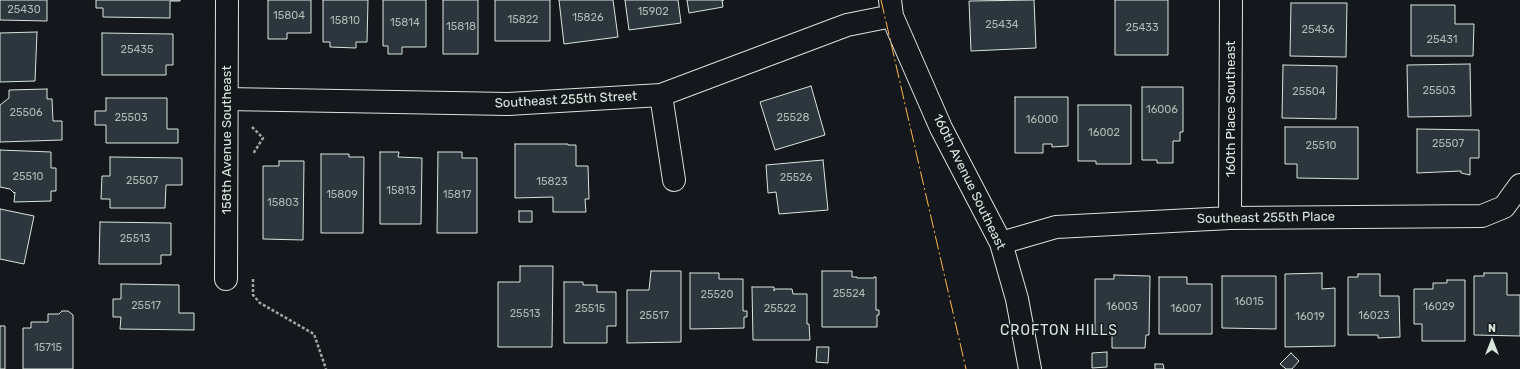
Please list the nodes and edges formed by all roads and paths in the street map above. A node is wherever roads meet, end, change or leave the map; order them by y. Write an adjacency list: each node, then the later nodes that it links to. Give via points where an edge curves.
1 (227, 0): 5 (street, 158th Avenue Southeast)
2 (1231, 0): 9 (street, 160th Place Southeast)
3 (891, 8): 4 (street, Southeast 255th Street); 10 (street, 160th Avenue Southeast, via 941,128)
4 (661, 95): 5 (street, Southeast 255th Street, via 508,104); 7 (street)
5 (227, 99): 6 (path, via 263,138 253,152); 11 (street, 158th Avenue Southeast)
6 (253, 160)
7 (674, 180)
8 (1520, 185): 9 (street, Southeast 255th Place, via 1504,207 1482,216)
9 (1230, 218): 10 (street, Southeast 255th Place, via 1056,227)
10 (1001, 244): 14 (street, 160th Avenue Southeast, via 1017,299)
11 (226, 279)
12 (253, 279): 13 (path, via 253,295 260,303 314,334)
13 (326, 369)
14 (1030, 369)

